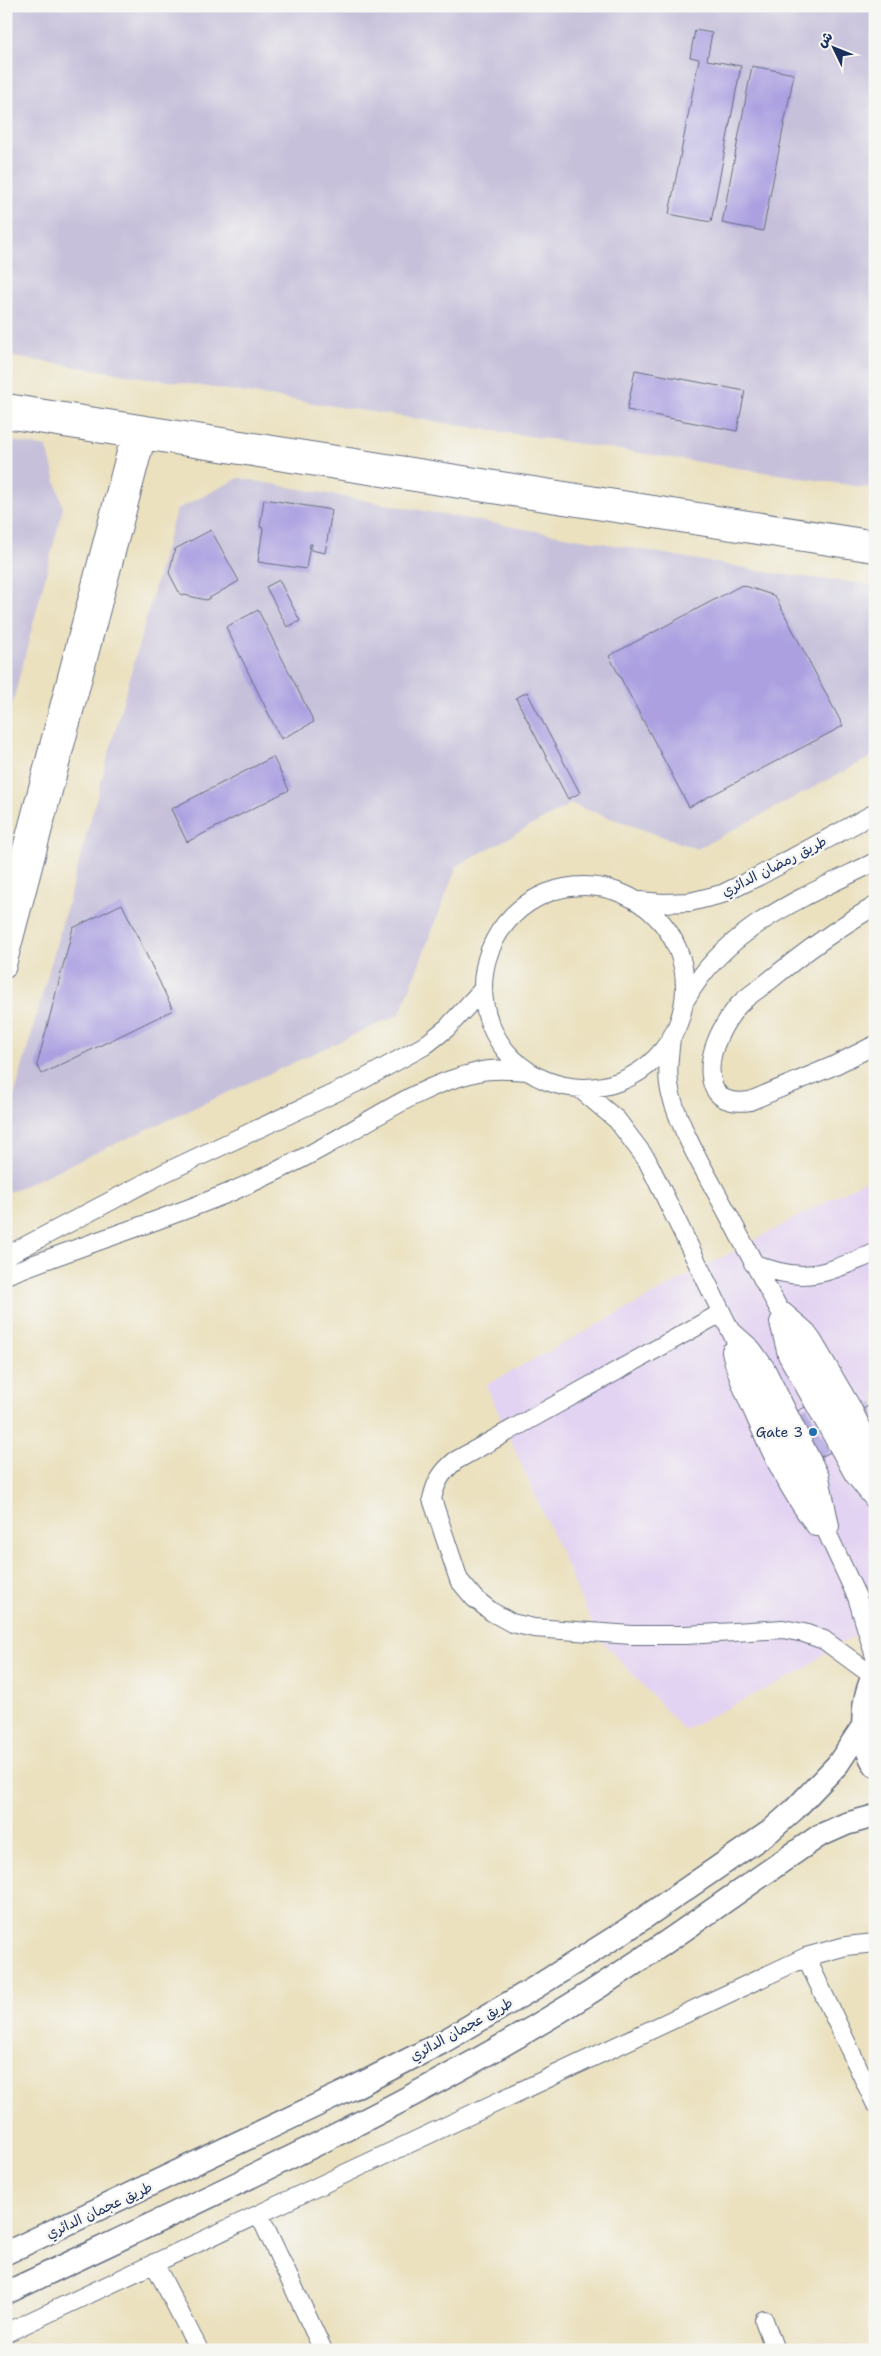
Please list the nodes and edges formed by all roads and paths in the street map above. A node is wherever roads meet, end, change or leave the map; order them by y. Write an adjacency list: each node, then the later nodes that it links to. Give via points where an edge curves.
1 (6, 403): 3 (street)
2 (6, 419): 3 (street)
3 (139, 432): 4 (street); 5 (street); 10 (street); 11 (street)
4 (875, 540)
5 (875, 553)
6 (875, 813): 8 (street, طريق رمضان الدائري, via 722,894 690,902)
7 (875, 862): 13 (street, via 779,909 744,932 716,956 696,980)
8 (639, 901): 12 (street, via 610,889 579,886 548,892 521,908 500,930 486,959); 13 (street, via 661,920 676,945 684,972)
9 (875, 906): 15 (street, via 818,942 738,1005 722,1027 713,1052 711,1078 725,1099 738,1103 833,1066)
10 (6, 909)
11 (6, 970)
12 (482, 990): 16 (street, via 488,1021 504,1049); 19 (street, via 447,1028 424,1046 360,1081 164,1173)
13 (684, 1002): 14 (street)
14 (671, 1038): 17 (street, via 654,1060 632,1076 606,1086); 20 (street, via 668,1072 678,1114)
15 (875, 1045)
16 (527, 1071): 17 (street, via 552,1083); 21 (street, via 478,1072 441,1083 373,1117 285,1168 119,1236)
17 (578, 1088): 23 (street, via 617,1120 647,1160)
18 (875, 1253): 20 (street, via 819,1275 790,1275)
19 (6, 1256)
20 (753, 1263): 22 (street)
21 (6, 1275)
22 (775, 1304): 24 (street, via 813,1341); 25 (street); 26 (street, via 787,1355 854,1475)
23 (724, 1319): 27 (street, via 736,1373 769,1447 798,1504); 27 (street, via 765,1367 820,1477); 28 (street, via 455,1461 443,1471 432,1499 459,1580 492,1612 527,1627 632,1635 783,1629 824,1640)
24 (875, 1453)
25 (875, 1484)
26 (875, 1501)
27 (835, 1550): 28 (street, via 857,1597)
28 (874, 1669): 29 (main road, via 864,1701)
29 (863, 1726): 30 (main road); 36 (main road, طريق عجمان الدائري, via 838,1764 769,1832 536,1987 351,2089)
30 (875, 1765)
31 (875, 1816): 38 (main road, via 819,1836 650,1954 554,2015 456,2071 270,2167)
32 (875, 1943): 33 (street, via 846,1946)
33 (806, 1957): 34 (street); 35 (street)
34 (875, 2103)
35 (259, 2214): 37 (street); 42 (street)
36 (6, 2254)
37 (154, 2263): 40 (street); 41 (street)
38 (6, 2293)
39 (764, 2320): 43 (street)
40 (6, 2333)
41 (199, 2350)
42 (323, 2350)
43 (775, 2350)

